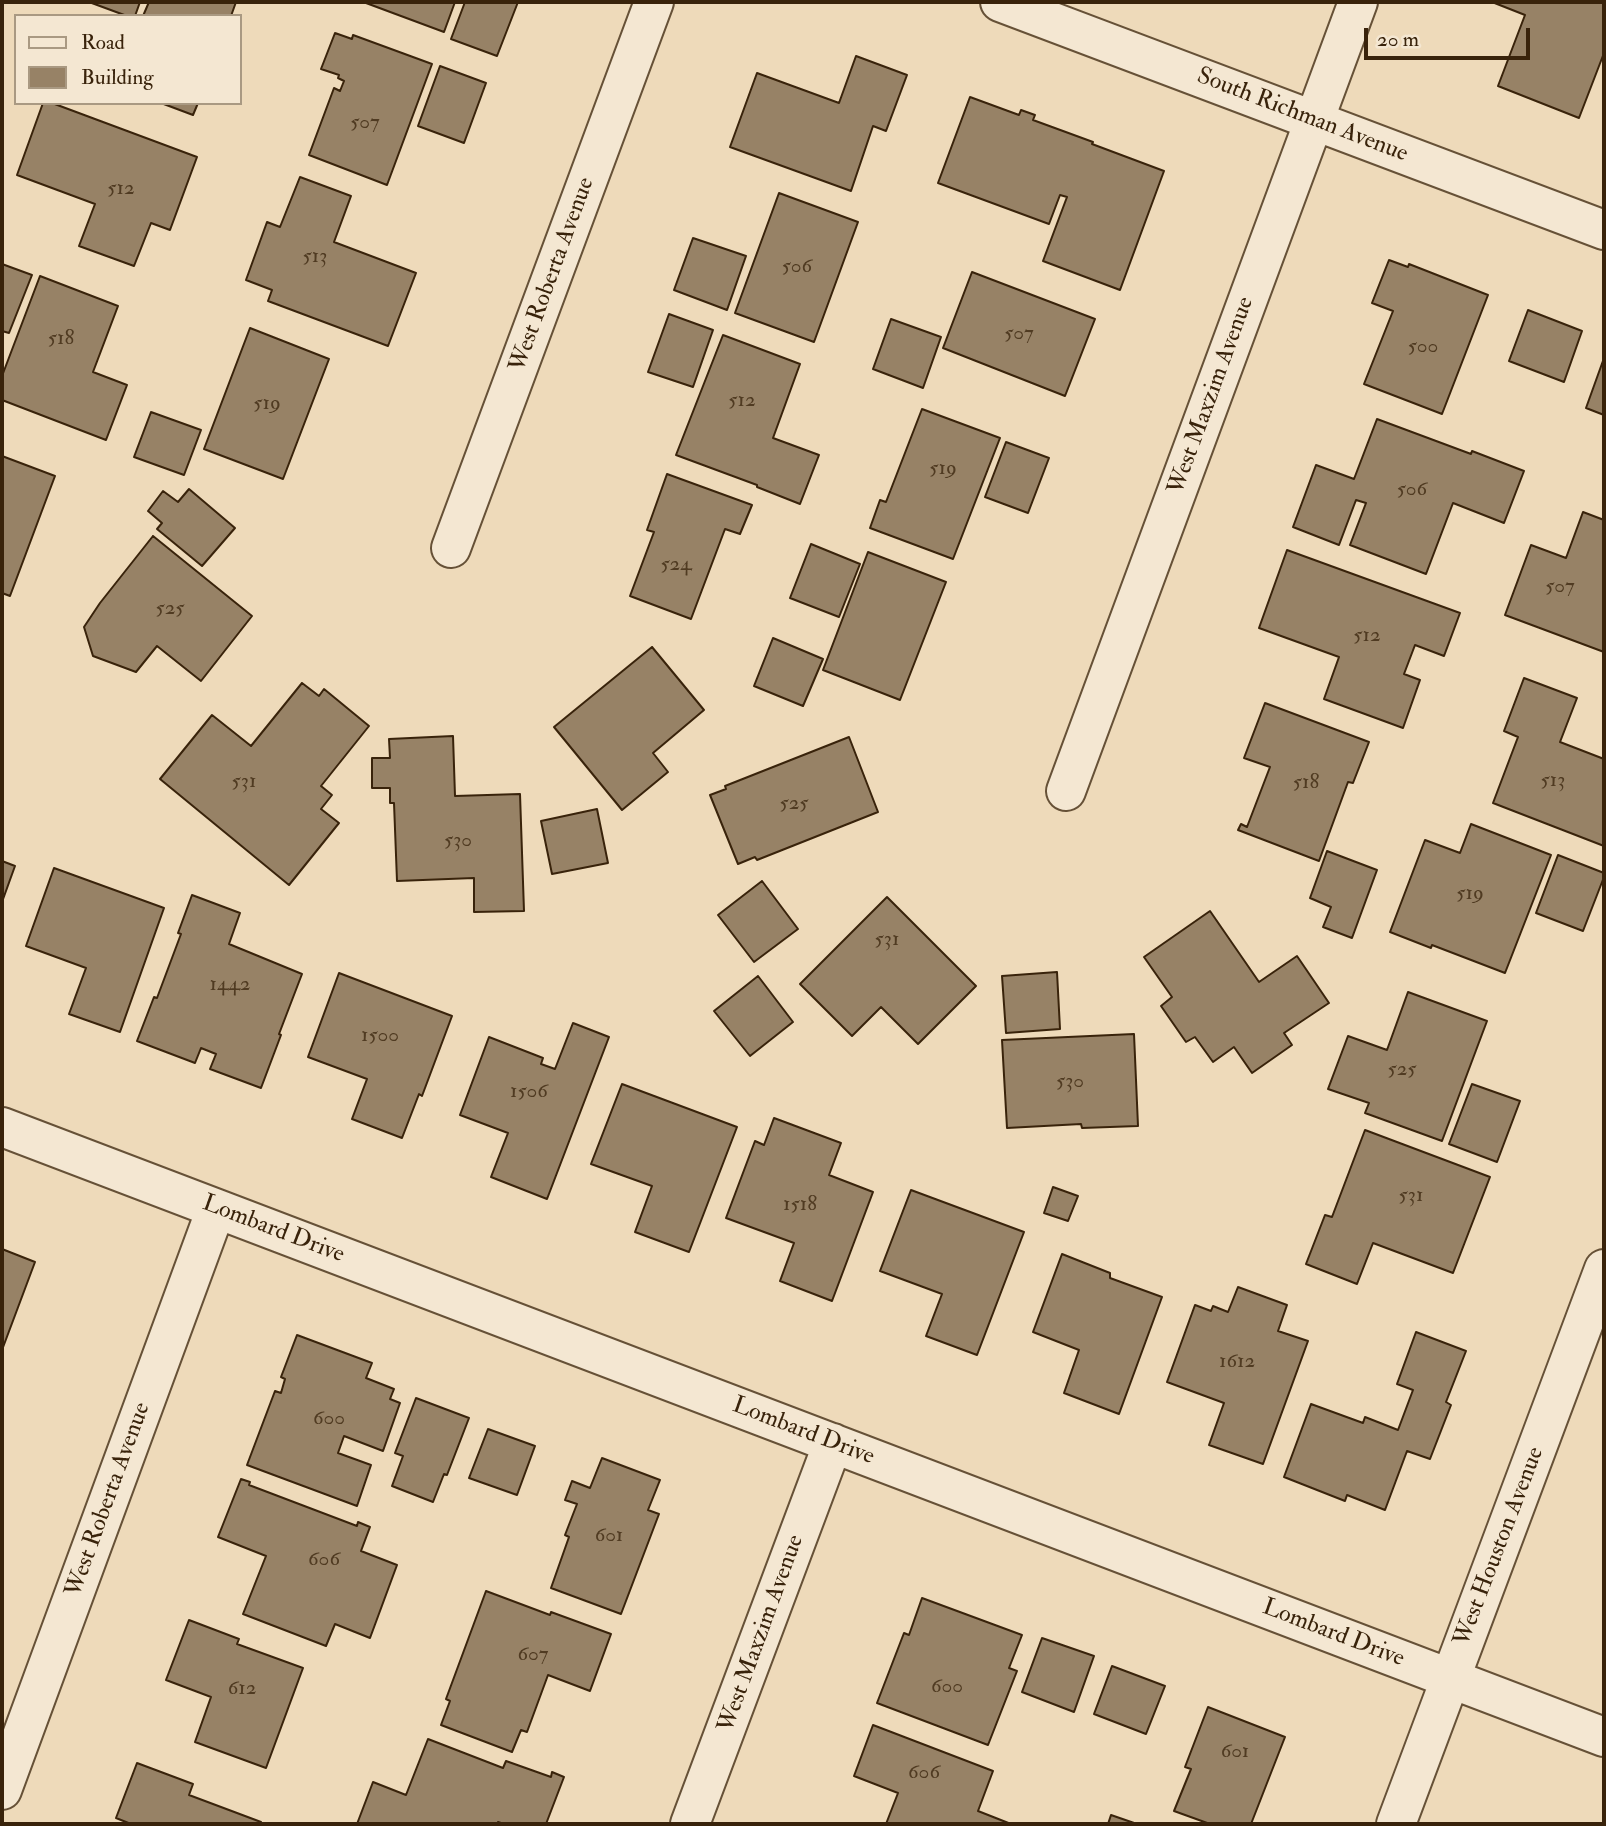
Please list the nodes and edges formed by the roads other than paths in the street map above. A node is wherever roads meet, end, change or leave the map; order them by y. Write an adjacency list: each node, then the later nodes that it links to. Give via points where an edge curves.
1 (654, 2): 6 (street, West Roberta Avenue)
2 (1000, 2): 4 (street, South Richman Avenue)
3 (1359, 2): 4 (street, West Maxzim Avenue)
4 (1314, 121): 5 (street, South Richman Avenue); 7 (street, West Maxzim Avenue)
5 (1604, 230)
6 (452, 548)
7 (1066, 791)
8 (2, 1127): 9 (street, Lombard Drive)
9 (216, 1209): 11 (street, Lombard Drive); 14 (street, West Roberta Avenue)
10 (1604, 1269): 12 (street, West Houston Avenue)
11 (833, 1443): 12 (street, Lombard Drive); 15 (street, West Maxzim Avenue)
12 (1450, 1678): 13 (street, Lombard Drive); 16 (street, West Houston Avenue)
13 (1604, 1737)
14 (2, 1790)
15 (690, 1824)
16 (1396, 1824)

